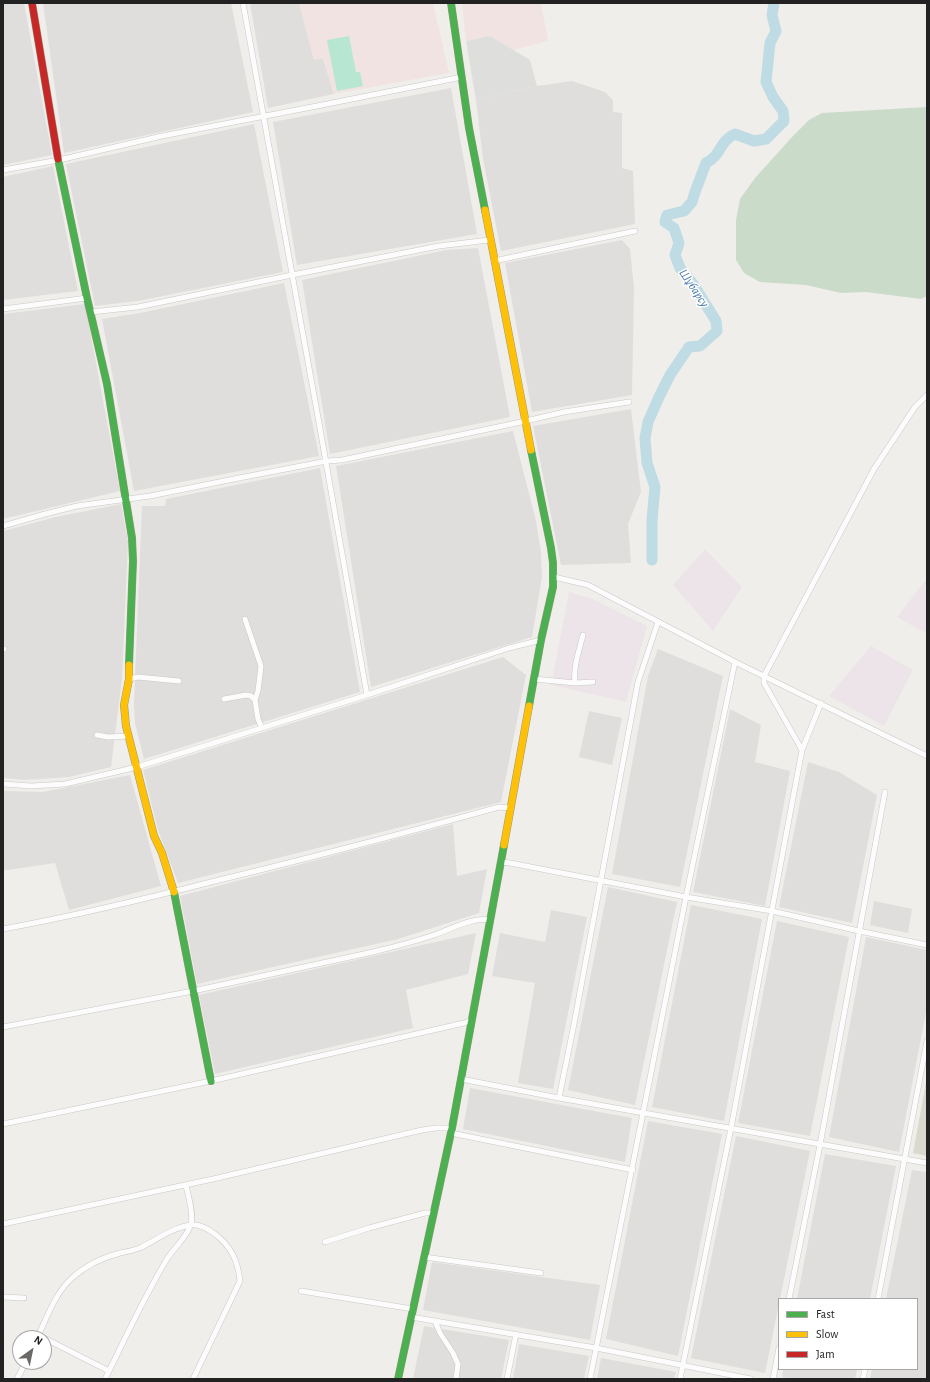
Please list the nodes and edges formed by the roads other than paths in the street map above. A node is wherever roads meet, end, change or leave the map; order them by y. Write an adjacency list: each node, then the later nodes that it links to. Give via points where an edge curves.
1 (32, 3): 6 (street)
2 (243, 3): 5 (street)
3 (451, 3): 4 (street)
4 (462, 76): 5 (street); 9 (street)
5 (264, 116): 6 (street); 11 (street)
6 (59, 160): 7 (street); 12 (street)
7 (3, 170)
8 (635, 231): 10 (street)
9 (490, 240): 10 (street); 11 (street, via 439,246)
10 (494, 261): 17 (street)
11 (292, 275): 14 (street, via 138,307); 18 (street)
12 (87, 298): 13 (street); 14 (street)
13 (3, 309)
14 (91, 312): 19 (street, via 107,384)
15 (927, 396): 27 (street, via 915,406 874,469)
16 (630, 402): 17 (street, via 564,412)
17 (526, 421): 18 (street); 21 (street, via 551,548)
18 (327, 461): 19 (street); 33 (street)
19 (126, 499): 20 (street, via 77,506); 28 (street, via 133,561)
20 (3, 526)
21 (554, 577): 23 (street, via 588,585); 25 (street)
22 (245, 619): 35 (street, via 260,666)
23 (658, 622): 26 (street); 47 (street, via 638,682)
24 (583, 635): 32 (street, via 575,664)
25 (541, 640): 29 (street); 33 (street)
26 (735, 662): 27 (street); 49 (street)
27 (764, 676): 36 (street); 40 (street, via 764,683)
28 (129, 679): 30 (street, via 138,677); 39 (street, via 124,706)
29 (534, 679): 32 (street); 45 (street)
30 (179, 681)
31 (594, 682): 32 (street)
32 (575, 683)
33 (367, 695): 37 (street)
34 (224, 699): 35 (street, via 246,695)
35 (255, 700): 37 (street)
36 (821, 703): 40 (street); 41 (street)
37 (262, 728): 42 (street)
38 (97, 735): 39 (street)
39 (129, 736): 42 (street)
40 (802, 750): 50 (street)
41 (927, 756)
42 (137, 767): 43 (street, via 65,784); 48 (street, via 154,836 162,852)
43 (3, 784)
44 (885, 792): 53 (street)
45 (510, 808): 46 (street); 48 (street, via 499,807)
46 (502, 862): 47 (street); 51 (street)
47 (601, 880): 49 (street); 61 (street)
48 (174, 892): 52 (street); 55 (street)
49 (686, 897): 50 (street); 62 (street)
50 (772, 911): 53 (street); 64 (street)
51 (491, 920): 55 (street, via 474,920 403,945); 56 (street)
52 (3, 929)
53 (860, 931): 54 (street); 66 (street)
54 (927, 945)
55 (192, 991): 57 (street); 60 (street)
56 (472, 1020): 59 (street); 60 (street)
57 (3, 1027)
58 (927, 1042): 67 (street)
59 (461, 1079): 61 (street); 65 (street)
60 (211, 1081): 63 (street)
61 (559, 1098): 62 (street)
62 (643, 1113): 64 (street); 69 (street)
63 (3, 1124)
64 (731, 1128): 66 (street); 90 (street)
65 (451, 1130): 69 (street); 70 (street, via 422,1130); 71 (street)
66 (820, 1145): 67 (street); 80 (street)
67 (905, 1160): 68 (street); 81 (street)
68 (927, 1163)
69 (633, 1170): 88 (street)
70 (186, 1185): 72 (street); 73 (street, via 193,1216)
71 (434, 1213): 74 (street, via 425,1213); 75 (street)
72 (3, 1224)
73 (191, 1225): 85 (street, via 158,1237 139,1248 92,1262 62,1287); 91 (street, via 139,1310); 93 (street, via 208,1230 228,1246 239,1270 240,1280)
74 (325, 1242)
75 (424, 1257): 76 (street); 82 (street)
76 (541, 1273)
77 (301, 1291): 82 (street)
78 (3, 1297): 79 (street)
79 (24, 1298)
80 (789, 1298)
81 (878, 1298)
82 (413, 1309): 83 (street)
83 (412, 1317): 84 (street); 94 (street)
84 (435, 1321): 86 (street); 95 (street, via 458,1364)
85 (44, 1330)
86 (516, 1334): 88 (street); 96 (street)
87 (52, 1342): 91 (street)
88 (596, 1348): 90 (street); 97 (street)
89 (778, 1353): 100 (street)
90 (683, 1366): 98 (street); 99 (street)
91 (109, 1371): 92 (street)
92 (105, 1379)
93 (192, 1379)
94 (398, 1379)
95 (456, 1379)
96 (507, 1379)
97 (590, 1379)
98 (680, 1379)
99 (751, 1379)
100 (773, 1379)

